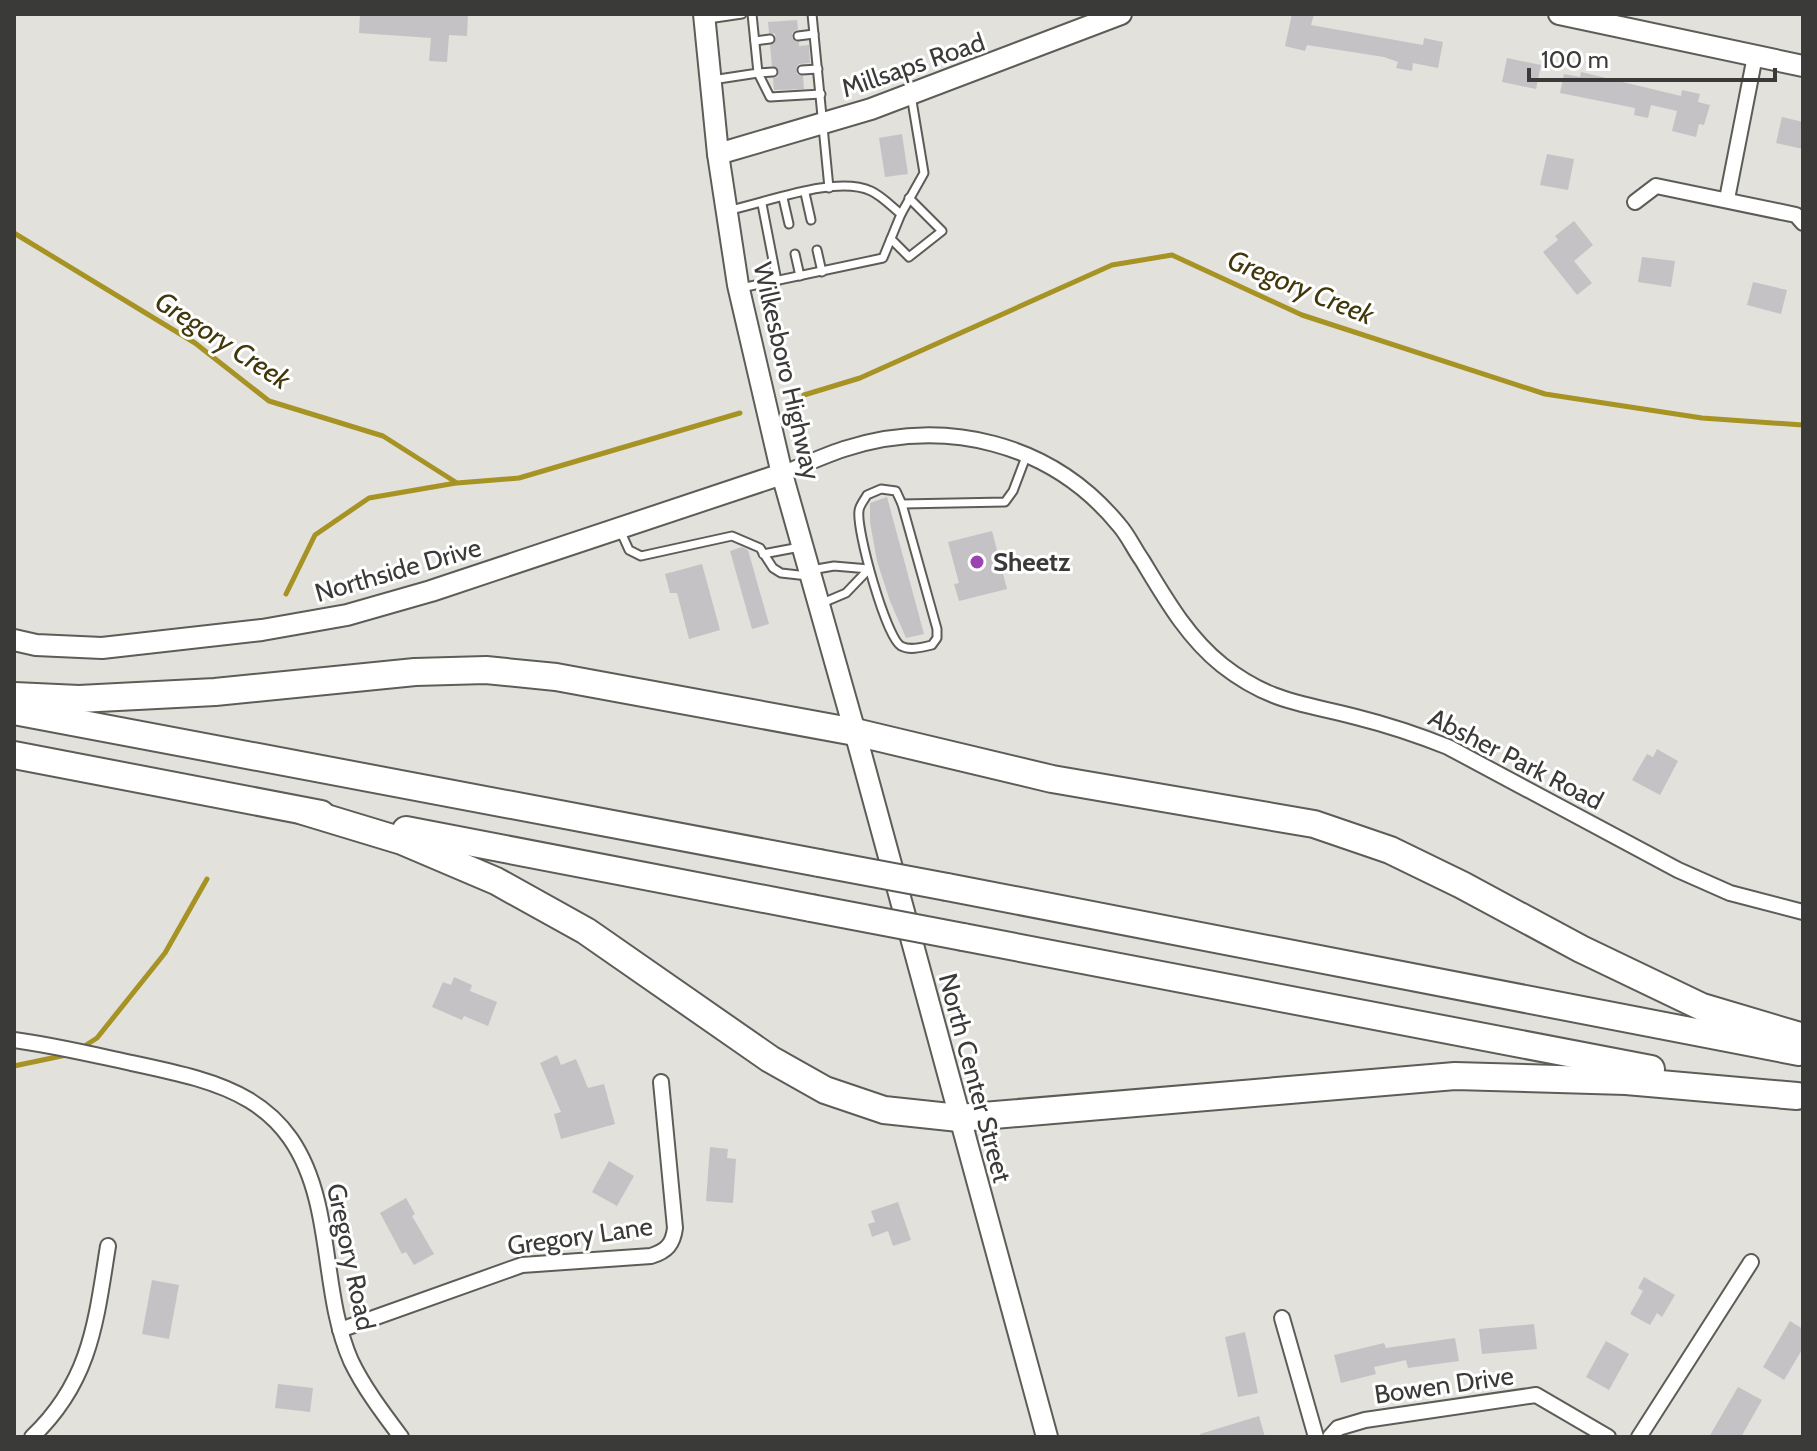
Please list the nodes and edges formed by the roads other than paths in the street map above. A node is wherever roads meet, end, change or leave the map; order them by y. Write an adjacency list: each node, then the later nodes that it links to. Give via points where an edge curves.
1 (742, 14): 6 (lane)
2 (752, 14): 10 (lane)
3 (812, 14): 7 (lane)
4 (1121, 14): 19 (street, Millsaps Road)
5 (1559, 14): 11 (street)
6 (704, 17): 17 (street, Wilkesboro Highway)
7 (814, 34): 8 (lane); 13 (lane)
8 (798, 36)
9 (770, 39): 10 (lane)
10 (755, 41): 16 (lane)
11 (1755, 56): 12 (street); 26 (street)
12 (1803, 66)
13 (818, 69): 14 (lane); 18 (lane)
14 (802, 70)
15 (773, 72): 16 (lane)
16 (758, 73): 17 (lane); 18 (lane, via 770,97)
17 (710, 80): 21 (street, Wilkesboro Highway)
18 (821, 94): 20 (lane)
19 (911, 95): 20 (street, Millsaps Road); 25 (lane, via 924,173)
20 (824, 123): 21 (street, Millsaps Road); 22 (lane)
21 (718, 154): 29 (street, Wilkesboro Highway)
22 (829, 188): 23 (lane); 30 (lane, via 852,186 873,192)
23 (805, 193): 24 (lane); 31 (lane)
24 (783, 198): 28 (lane); 33 (lane)
25 (909, 198): 30 (lane); 34 (lane, via 942,231 909,257)
26 (1727, 199): 27 (street, via 1656,186); 32 (street, via 1796,215)
27 (1635, 202)
28 (762, 204): 29 (lane); 39 (lane)
29 (727, 211): 40 (street, Wilkesboro Highway)
30 (901, 214): 34 (lane)
31 (811, 220)
32 (1803, 223)
33 (789, 224)
34 (891, 239): 37 (lane, via 883,258)
35 (817, 250): 37 (lane)
36 (795, 254): 38 (lane)
37 (822, 272): 38 (lane)
38 (800, 276): 39 (lane)
39 (777, 281): 40 (lane)
40 (739, 289): 42 (street, Wilkesboro Highway)
41 (1027, 454): 42 (street, Absher Park Road, via 983,439 896,439 846,448); 43 (lane, via 1005,502); 56 (street, Absher Park Road, via 1092,497 1120,526 1195,642 1256,688 1287,702 1424,737 1678,870 1730,893)
42 (782, 474): 44 (street, Northside Drive); 45 (street, Wilkesboro Highway)
43 (902, 504): 47 (lane, via 896,491 881,489 867,495 859,511); 47 (lane, via 937,629 932,645 901,646 890,634)
44 (619, 528): 46 (lane, via 629,550 641,556 732,536); 50 (street, Northside Drive, via 347,615 102,648)
45 (803, 546): 46 (lane); 48 (street, Wilkesboro Highway)
46 (763, 554): 48 (lane, via 781,573)
47 (869, 569): 48 (lane, via 834,566); 49 (lane, via 846,593)
48 (810, 573): 49 (street, Wilkesboro Highway)
49 (818, 605): 53 (street, Wilkesboro Highway)
50 (14, 640)
51 (14, 696): 53 (highway, via 79,699 215,692 486,670 556,677)
52 (14, 711): 59 (highway, bridge)
53 (855, 732): 57 (highway, via 1052,779 1314,824 1390,850 1702,1007); 62 (street, North Center Street)
54 (14, 755): 55 (highway)
55 (303, 811): 61 (highway, bridge); 62 (highway, via 402,841 496,881 586,931 770,1059 825,1090 884,1110)
56 (1803, 912)
57 (1803, 1037)
58 (14, 1040): 66 (street, Gregory Road, via 200,1077 242,1093 277,1121 303,1158 317,1200)
59 (1803, 1052)
60 (661, 1082): 66 (street, Gregory Lane, via 675,1228 664,1251 522,1265)
61 (1800, 1097): 62 (highway, via 1626,1081 1455,1076)
62 (959, 1118): 69 (street, North Center Street)
63 (108, 1246): 67 (street, via 86,1358 66,1397)
64 (1751, 1262): 73 (street)
65 (1282, 1318): 70 (street)
66 (340, 1330): 68 (street, Gregory Road, via 351,1361)
67 (32, 1437)
68 (401, 1437)
69 (1047, 1437)
70 (1316, 1437)
71 (1330, 1437): 72 (street, Bowen Drive, via 1338,1428 1365,1420 1536,1395)
72 (1608, 1437)
73 (1639, 1437)

